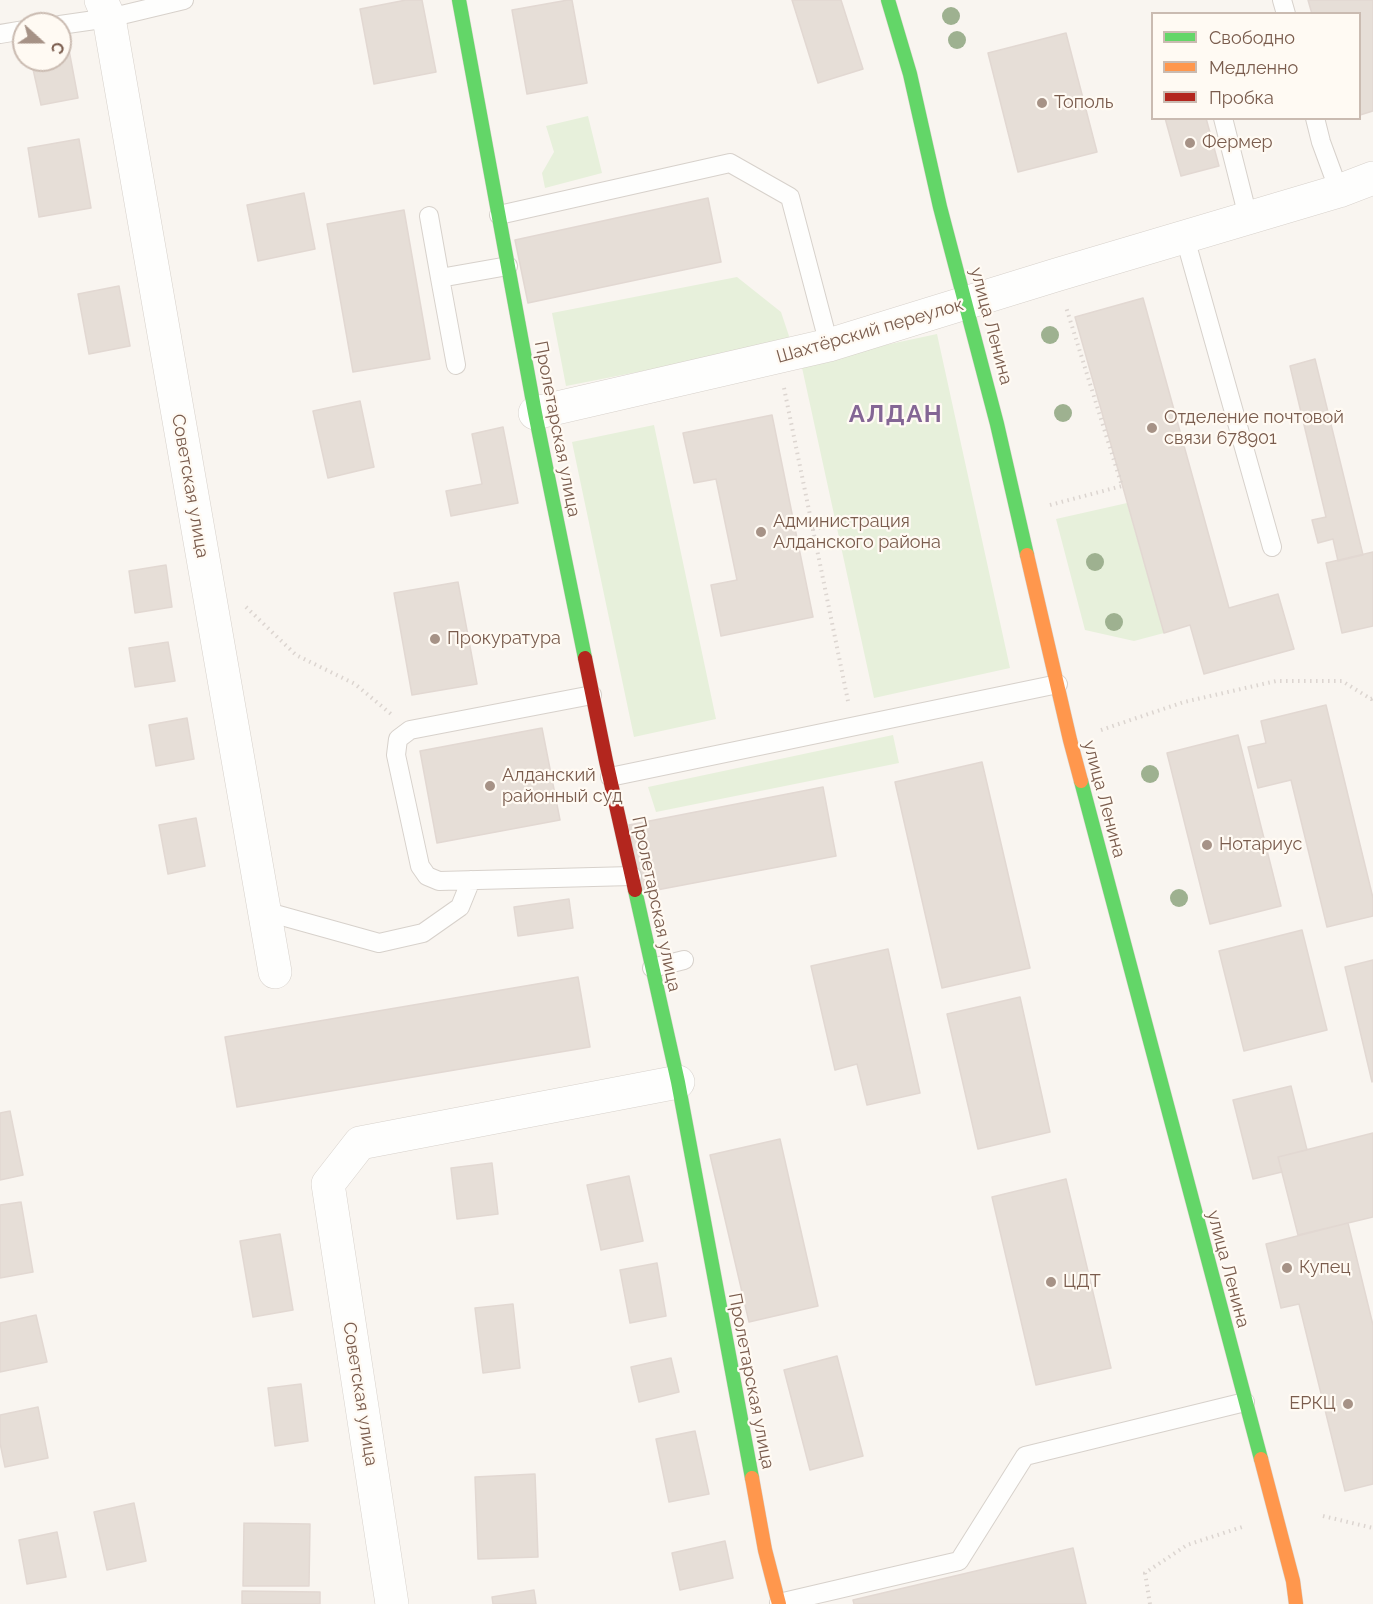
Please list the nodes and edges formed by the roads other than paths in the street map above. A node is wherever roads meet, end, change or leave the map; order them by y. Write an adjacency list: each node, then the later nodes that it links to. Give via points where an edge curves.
1 (184, 0): 4 (lane)
2 (459, 0): 10 (main road, Пролетарская улица)
3 (888, 0): 16 (main road, улица Ленина)
4 (105, 9): 5 (lane); 26 (street, Советская улица)
5 (72, 21)
6 (1224, 120): 12 (lane)
7 (1316, 120): 9 (lane)
8 (1373, 178): 9 (street, Шахтёрский переулок)
9 (1339, 191): 12 (street, Шахтёрский переулок)
10 (499, 215): 14 (main road, Пролетарская улица); 17 (lane, via 730,163 790,197)
11 (429, 216): 15 (lane)
12 (1248, 218): 13 (street, Шахтёрский переулок)
13 (1185, 238): 16 (street, Шахтёрский переулок); 20 (lane)
14 (508, 267): 15 (lane); 19 (main road, Пролетарская улица)
15 (440, 278): 18 (lane)
16 (967, 304): 17 (street, Шахтёрский переулок); 21 (main road, улица Ленина)
17 (830, 345): 19 (street, Шахтёрский переулок)
18 (456, 365)
19 (535, 414): 22 (main road, Пролетарская улица)
20 (1272, 547)
21 (1058, 684): 23 (lane, via 853,726 785,734); 31 (main road, улица Ленина)
22 (592, 694): 23 (main road, Пролетарская улица); 25 (lane, via 410,730 398,739 396,755 420,866 427,876 439,881)
23 (610, 777): 24 (main road, Пролетарская улица)
24 (632, 876): 25 (lane); 28 (main road, Пролетарская улица)
25 (471, 880): 26 (lane, via 460,907 423,933 379,943)
26 (264, 911): 29 (street, Советская улица)
27 (684, 960): 28 (lane)
28 (652, 968): 30 (main road, Пролетарская улица)
29 (275, 972)
30 (678, 1082): 32 (street, Советская улица, via 360,1143 328,1184); 33 (main road, Пролетарская улица, via 765,1550)
31 (1245, 1402): 33 (lane, via 1025,1456 958,1561); 34 (main road, улица Ленина)
32 (393, 1604)
33 (779, 1604)
34 (1296, 1604)

